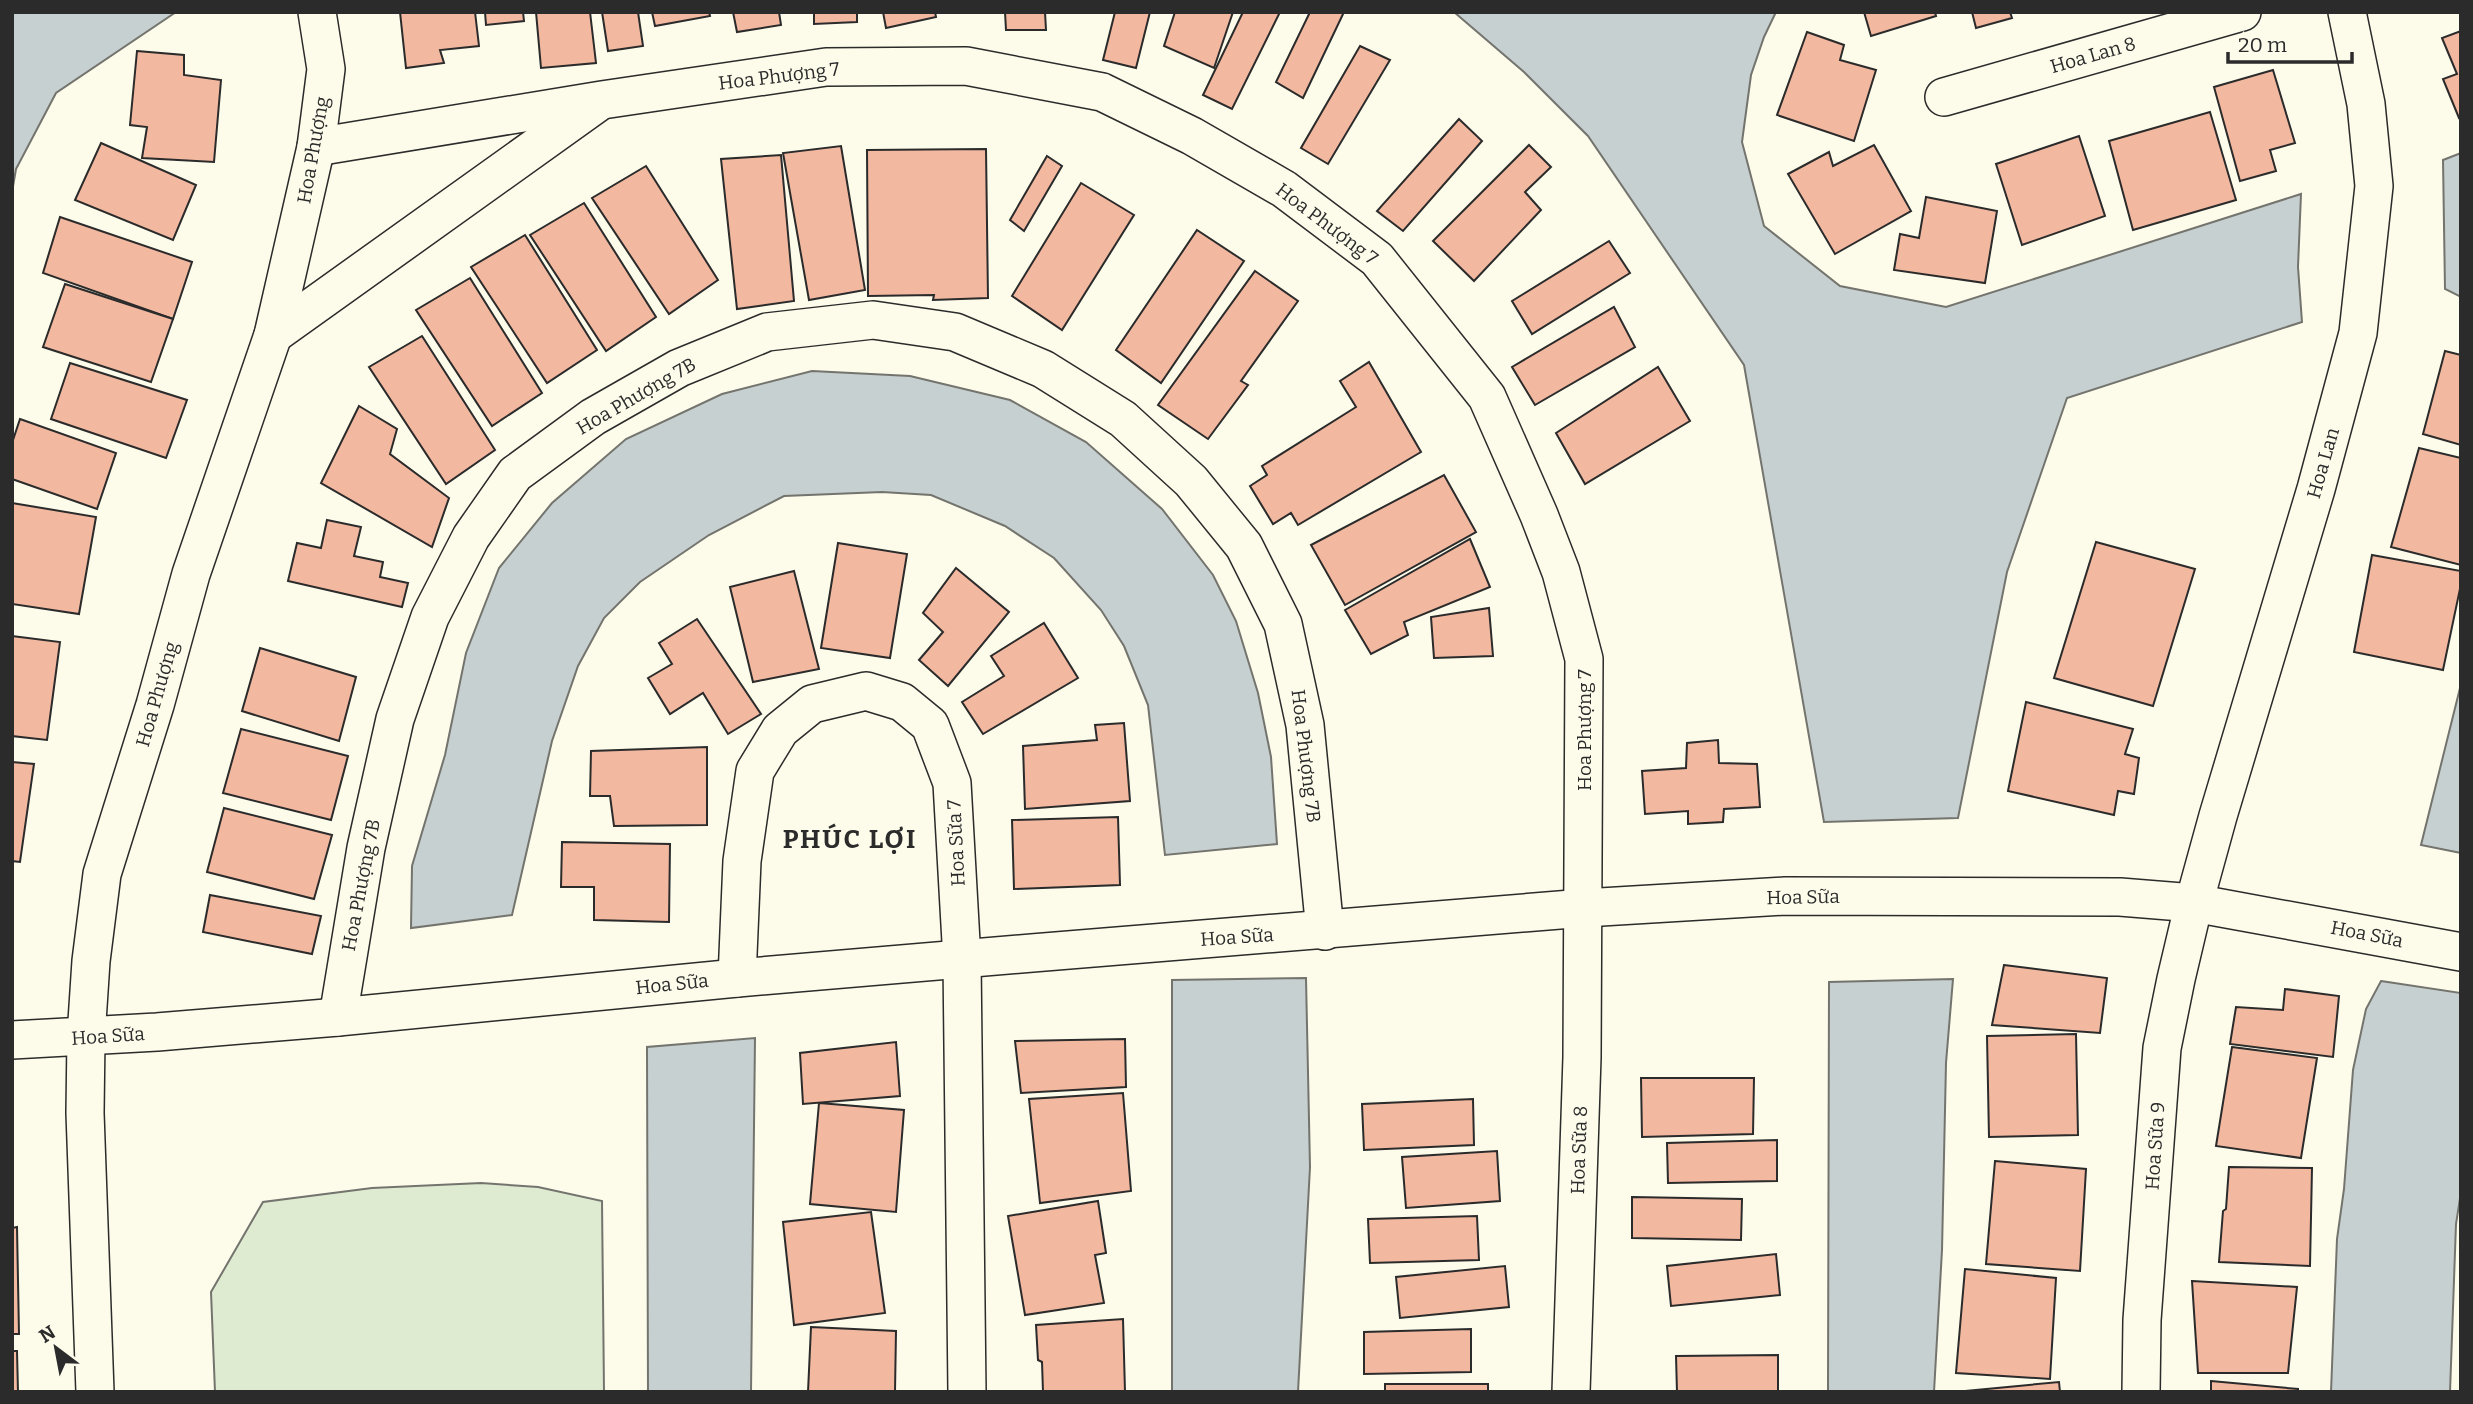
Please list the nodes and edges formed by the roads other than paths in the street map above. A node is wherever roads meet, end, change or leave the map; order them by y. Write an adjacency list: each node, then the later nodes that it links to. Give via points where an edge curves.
1 (317, 12): 6 (street, Hoa Phượng, via 326,69)
2 (2242, 12): 4 (street, Hoa Lan 8)
3 (2347, 12): 8 (street, Hoa Lan, via 2366,104 2374,186 2358,333)
4 (1944, 97)
5 (602, 100): 6 (street, Hoa Phượng 7); 7 (street, Hoa Phượng 7); 9 (street, Hoa Phượng 7, via 826,67 966,66 1102,92 1192,136 1284,189 1377,259 1487,397 1561,572 1584,659)
6 (316, 147): 7 (street, Hoa Phượng)
7 (273, 335): 15 (street, Hoa Phượng, via 191,574 102,874)
8 (2193, 903): 9 (street, Hoa Sữa, via 2120,897 1785,896); 11 (street, Hoa Sữa); 20 (street, Hoa Sữa 9, via 2162,1048)
9 (1584, 908): 10 (street, Hoa Sữa); 19 (street, Hoa Sữa 8)
10 (1325, 931): 12 (street, Hoa Sữa); 14 (street, Hoa Phượng 7B, via 1306,725 1283,624 1244,546 1191,481 1123,419 1043,369 955,332 873,320 767,332 679,368 593,417 515,474 471,537 430,617 395,719 366,848)
11 (2461, 952)
12 (962, 960): 13 (street, Hoa Sữa); 13 (street, Hoa Sữa 7, via 952,783 930,725 902,702 866,691 812,704 780,730 755,771 742,861); 18 (street, Hoa Sữa 7)
13 (737, 978): 14 (street, Hoa Sữa)
14 (338, 1017): 15 (street, Hoa Sữa)
15 (86, 1037): 16 (street, Hoa Sữa); 17 (street, Hoa Phượng)
16 (12, 1040)
17 (95, 1392)
18 (968, 1392)
19 (1571, 1392)
20 (2141, 1392)

